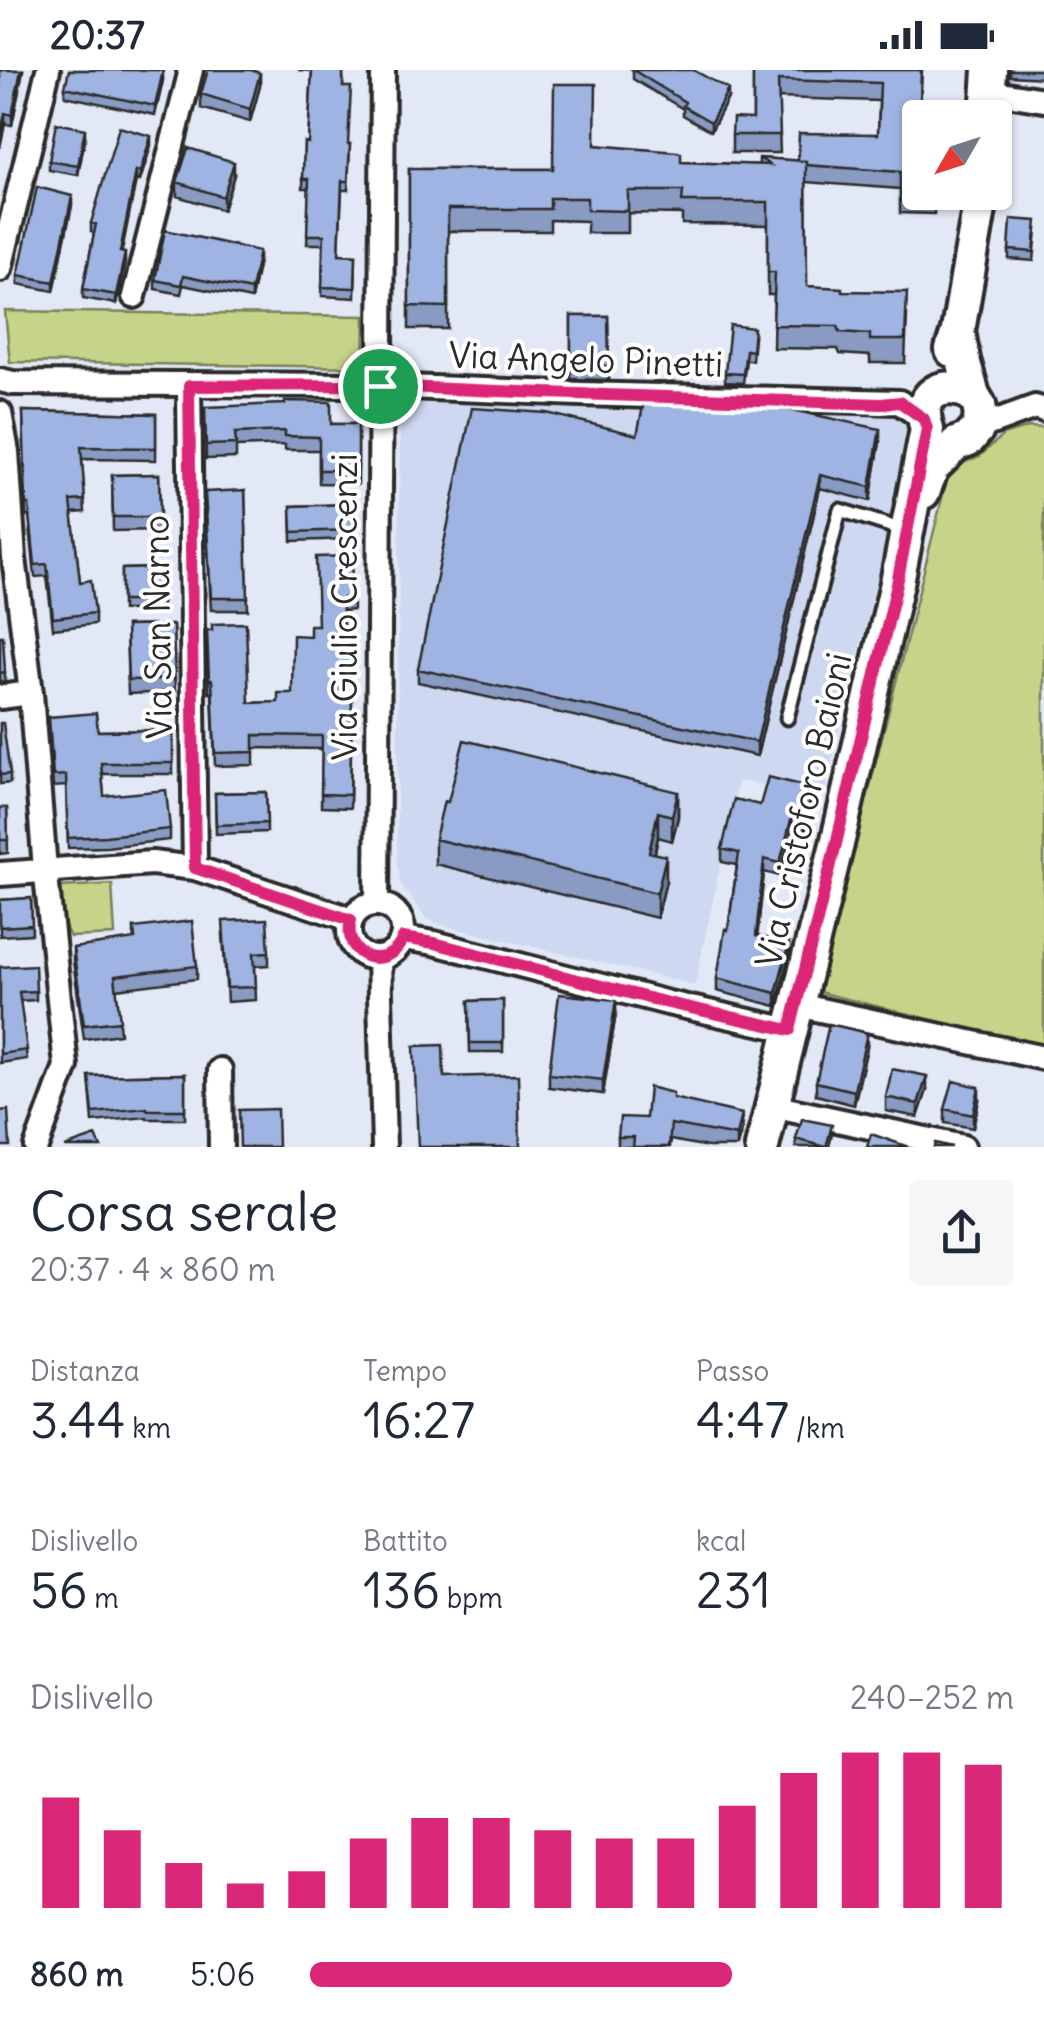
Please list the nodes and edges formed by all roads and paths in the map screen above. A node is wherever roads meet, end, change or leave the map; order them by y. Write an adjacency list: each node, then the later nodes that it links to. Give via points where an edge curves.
1 (48, 70): 7 (street)
2 (189, 70): 8 (street)
3 (384, 70): 11 (street, Via Giulio Crescenzi)
4 (989, 93): 5 (street)
5 (1044, 100)
6 (979, 210): 14 (street, via 958,331 963,360)
7 (2, 254)
8 (134, 296)
9 (0, 380): 10 (street, Via Angelo Pinetti)
10 (189, 386): 11 (street, Via Angelo Pinetti); 20 (street, Via San Narno)
11 (380, 386): 14 (street, Via Angelo Pinetti, via 900,402); 23 (street, Via Giulio Crescenzi)
12 (1040, 408): 14 (street)
13 (0, 413): 16 (street, via 8,452)
14 (954, 415): 15 (street, Via Cristoforo Baioni)
15 (905, 540): 19 (lane, via 840,510); 27 (street, Via Cristoforo Baioni)
16 (7, 558): 17 (street)
17 (31, 693): 18 (street); 21 (street)
18 (0, 697)
19 (787, 718)
20 (195, 868): 21 (street, via 152,863); 24 (street)
21 (46, 871): 22 (street); 31 (street, via 66,1066)
22 (0, 874)
23 (377, 904): 24 (street, via 363,906); 25 (street, via 400,918)
24 (351, 920): 26 (street, via 354,948)
25 (403, 938): 26 (street); 27 (street, via 668,1003)
26 (379, 958): 33 (street)
27 (794, 1018): 28 (street); 30 (street, Via Cristoforo Baioni)
28 (1044, 1058)
29 (220, 1070): 32 (street)
30 (772, 1106): 34 (street, Via Cristoforo Baioni); 35 (street)
31 (36, 1147)
32 (221, 1147)
33 (384, 1147)
34 (762, 1147)
35 (964, 1147)

